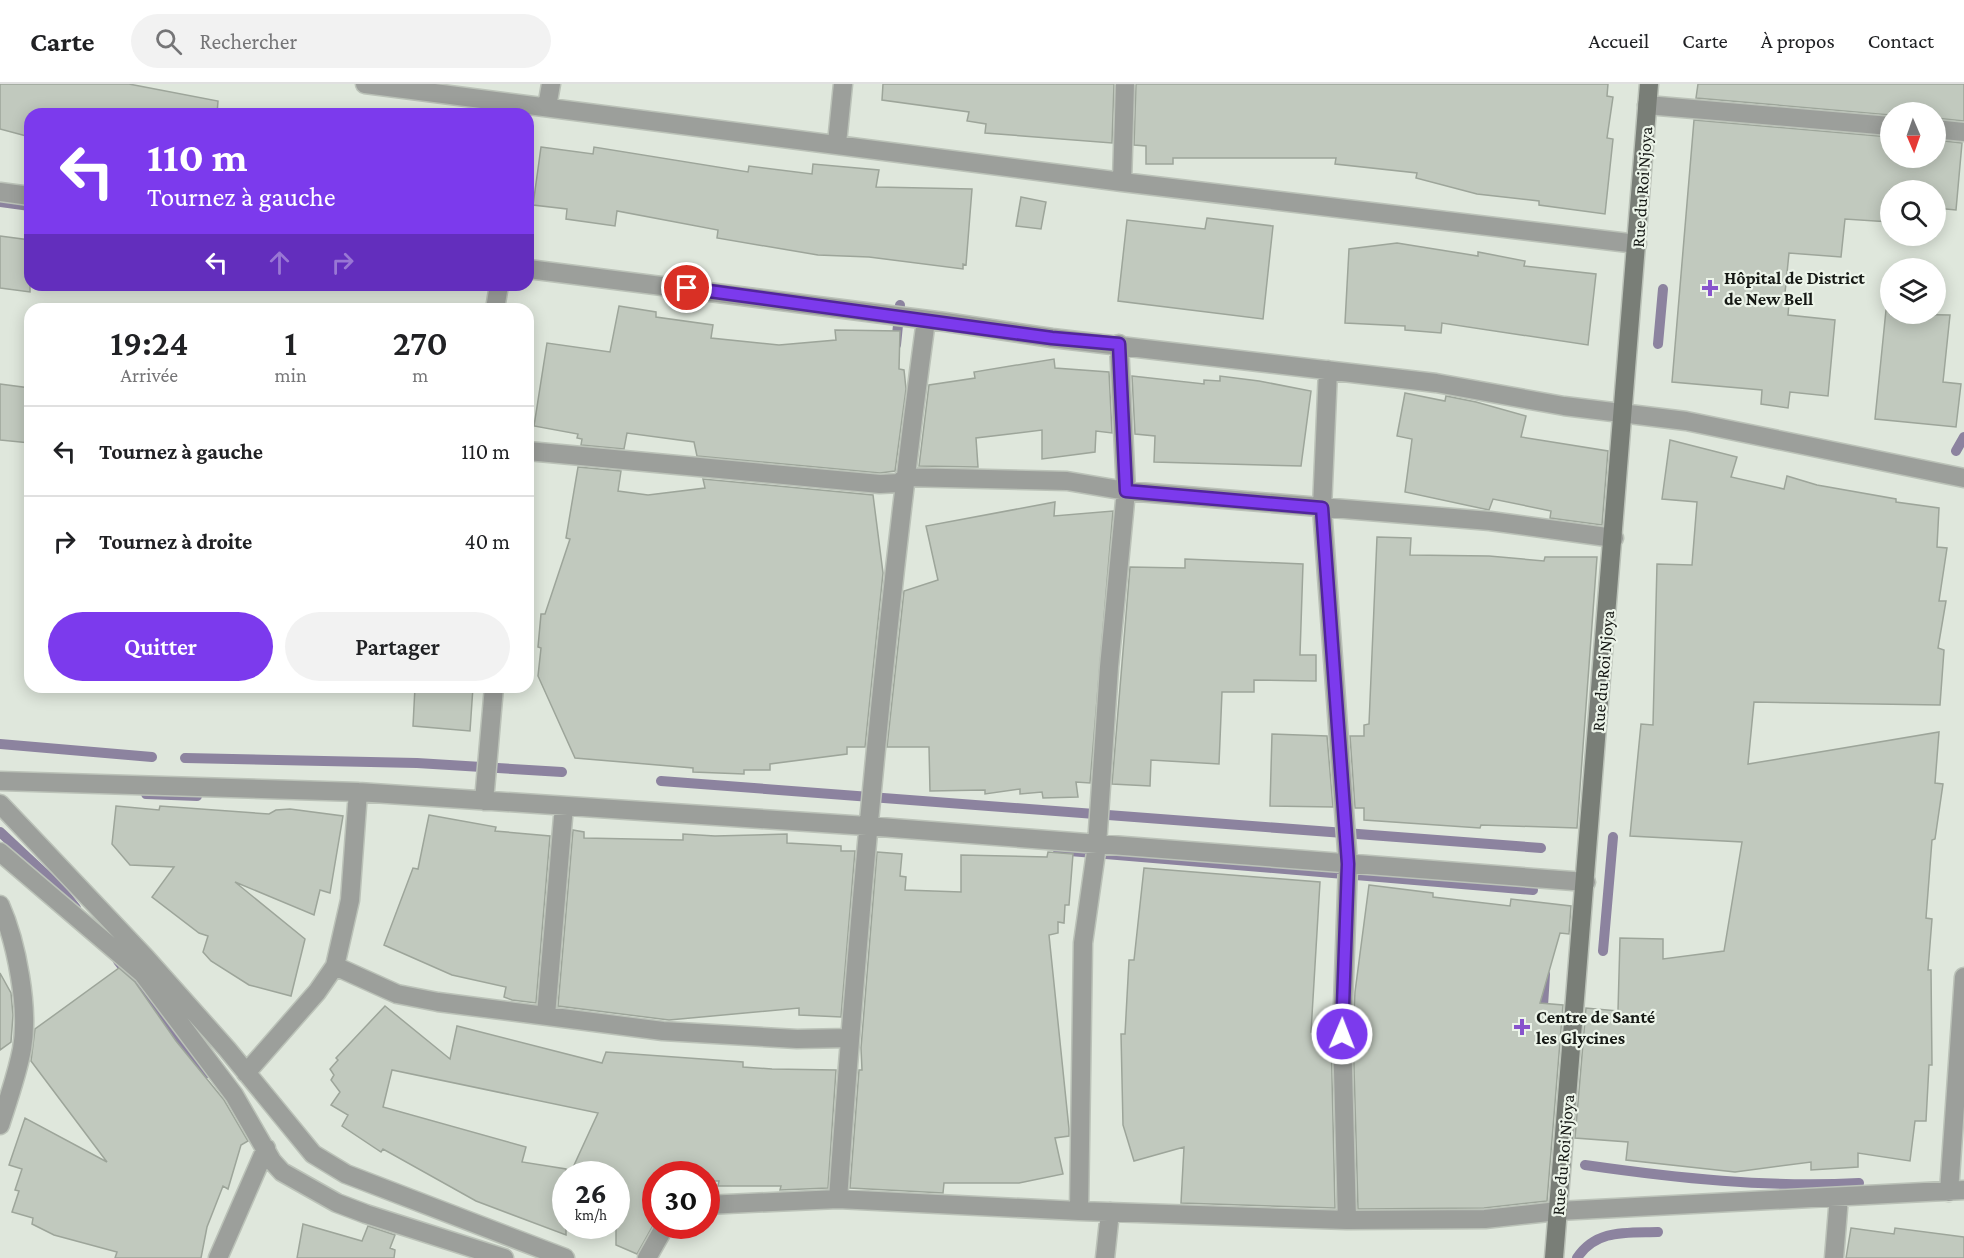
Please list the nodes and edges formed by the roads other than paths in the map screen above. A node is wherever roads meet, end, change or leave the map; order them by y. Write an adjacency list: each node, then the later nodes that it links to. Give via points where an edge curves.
1 (365, 84): 7 (street)
2 (551, 84): 7 (street)
3 (843, 84): 11 (street)
4 (1125, 84): 12 (street)
5 (1649, 84): 6 (main road, Rue du Roi Njoya)
6 (1647, 105): 8 (street); 15 (main road, Rue du Roi Njoya)
7 (547, 107): 11 (street)
8 (1880, 125)
9 (1946, 130): 10 (street)
10 (1964, 132)
11 (837, 143): 12 (street)
12 (1122, 182): 15 (street)
13 (0, 192): 14 (street)
14 (24, 195)
15 (1637, 244): 20 (main road, Rue du Roi Njoya)
16 (534, 270): 17 (street)
17 (926, 320): 18 (street); 22 (street)
18 (1119, 344): 19 (street); 24 (street)
19 (1328, 370): 20 (street); 25 (street)
20 (1624, 412): 23 (street); 26 (main road, Rue du Roi Njoya)
21 (534, 452): 22 (street, via 880,484 899,483)
22 (905, 477): 24 (street, via 1067,481); 33 (street)
23 (1964, 478)
24 (1126, 491): 25 (street); 34 (street)
25 (1322, 508): 26 (street, via 1490,521); 36 (street)
26 (1614, 538): 37 (main road, Rue du Roi Njoya)
27 (493, 693): 30 (street)
28 (0, 781): 29 (street)
29 (358, 792): 30 (street); 39 (street, via 350,900)
30 (484, 801): 32 (street)
31 (0, 804): 43 (street, via 146,958)
32 (564, 806): 33 (street); 41 (street)
33 (867, 826): 34 (street); 42 (street)
34 (1097, 844): 36 (street); 50 (street, via 1083,944)
35 (0, 852): 45 (street, via 143,974 234,1095)
36 (1348, 864): 37 (street); 53 (street, via 1342,1023)
37 (1586, 882): 51 (main road, Rue du Roi Njoya)
38 (0, 905): 44 (street, via 15,956 24,1014 22,1048)
39 (335, 966): 41 (street, via 397,994); 43 (street)
40 (1964, 977): 46 (street)
41 (546, 1015): 42 (street, via 663,1031)
42 (849, 1038): 48 (street)
43 (246, 1073): 57 (street, via 313,1154 345,1174)
44 (0, 1125)
45 (266, 1148): 55 (street); 56 (street, via 282,1172 337,1203)
46 (1956, 1191): 47 (street)
47 (1839, 1197): 51 (street); 61 (street)
48 (838, 1198): 49 (street); 50 (street)
49 (720, 1204)
50 (1079, 1211): 52 (street)
51 (1558, 1211): 53 (street, via 1475,1220); 60 (main road, Rue du Roi Njoya)
52 (1110, 1212): 53 (street); 59 (street)
53 (1347, 1220)
54 (658, 1239): 58 (street)
55 (218, 1258)
56 (504, 1258)
57 (565, 1258)
58 (647, 1258)
59 (1105, 1258)
60 (1554, 1258)
61 (1834, 1258)

